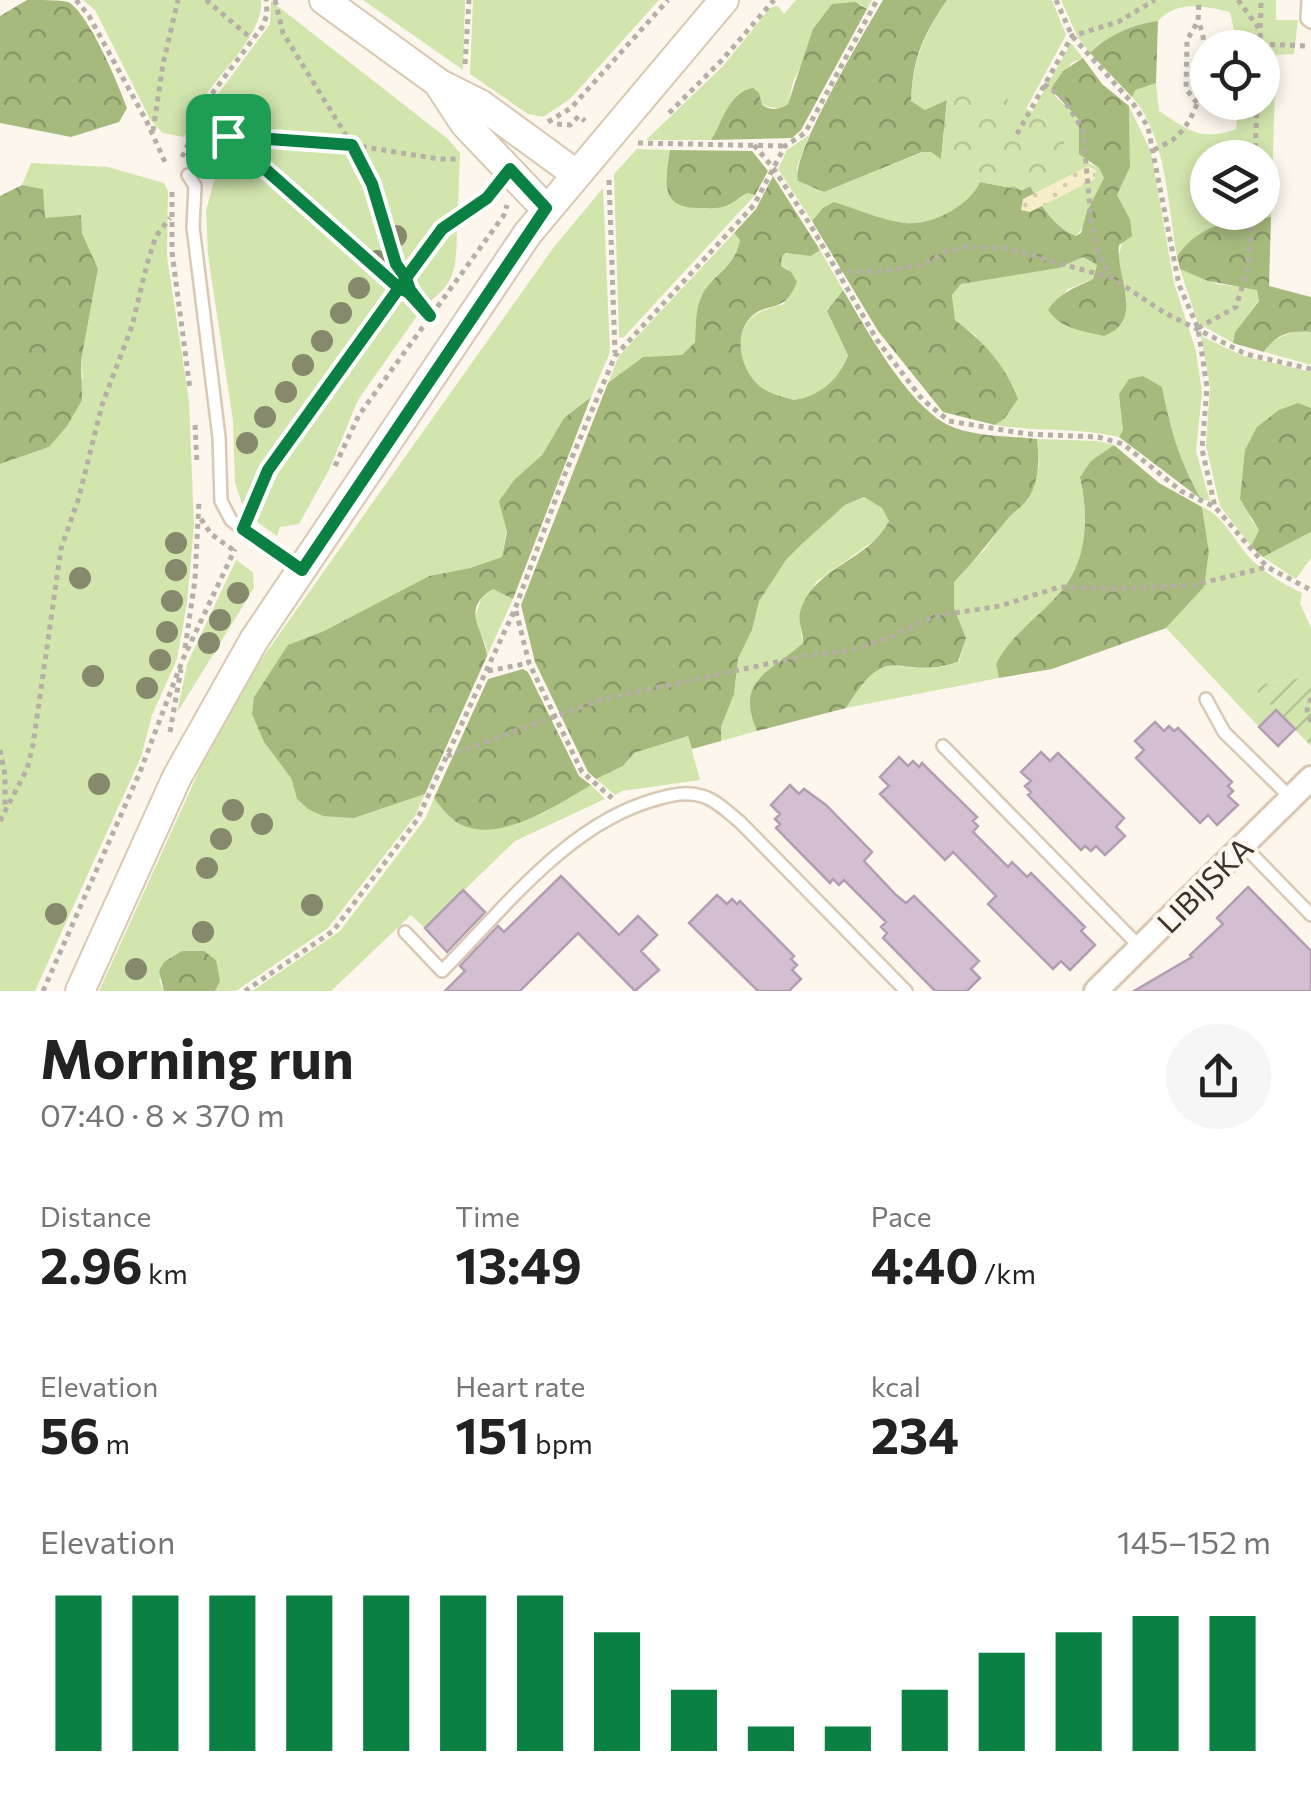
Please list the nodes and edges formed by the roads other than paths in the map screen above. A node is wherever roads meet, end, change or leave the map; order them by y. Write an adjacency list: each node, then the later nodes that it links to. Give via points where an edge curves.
1 (324, 0): 5 (street)
2 (724, 0): 6 (street)
3 (1308, 0): 4 (lane)
4 (1311, 22)
5 (452, 81): 6 (street); 8 (street, via 465,124 508,182)
6 (576, 174): 8 (street)
7 (188, 176): 9 (lane, via 195,186 193,227 222,502 231,520)
8 (546, 208): 9 (street)
9 (302, 570): 18 (street, via 200,733)
10 (1206, 699): 13 (lane, via 1224,732)
11 (943, 746): 17 (lane)
12 (1311, 778): 13 (street, LIBIJSKA)
13 (1290, 798): 14 (street, LIBIJSKA)
14 (1244, 845): 15 (lane); 17 (street, LIBIJSKA)
15 (1311, 915)
16 (405, 932): 19 (lane, via 442,971 568,844 598,823 626,808 698,794 740,822)
17 (1140, 947): 20 (street, LIBIJSKA)
18 (80, 991)
19 (906, 991)
20 (1096, 991)

